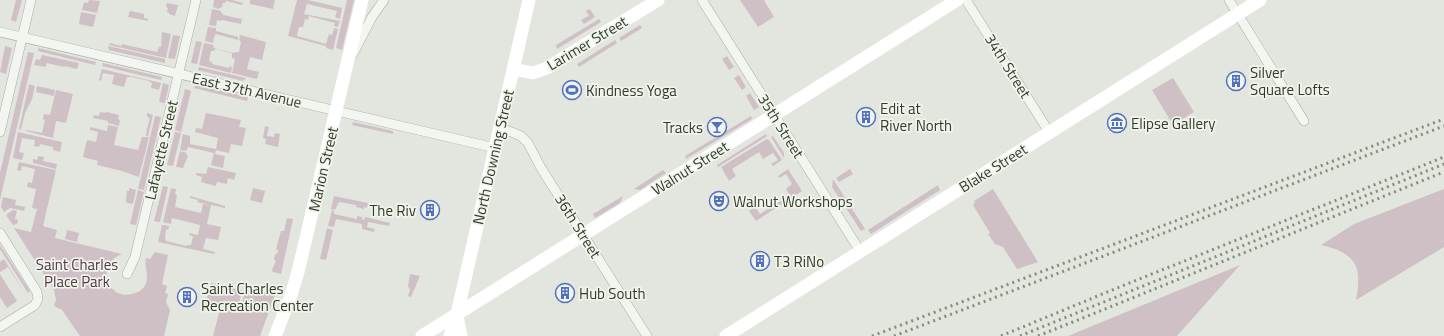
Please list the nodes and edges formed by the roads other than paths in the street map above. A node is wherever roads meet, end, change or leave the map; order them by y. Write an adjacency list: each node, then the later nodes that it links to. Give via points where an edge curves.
1 (31, 0): 14 (street)
2 (196, 0): 17 (street, Lafayette Street)
3 (362, 0): 15 (street, Marion Street)
4 (384, 0): 15 (street, via 372,17)
5 (529, 0): 16 (street, North Downing Street)
6 (658, 0): 16 (street, Larimer Street, via 547,68 533,72)
7 (702, 0): 19 (street, 35th Street)
8 (957, 0): 19 (street, Walnut Street)
9 (966, 0): 23 (street, 34th Street)
10 (1229, 0): 12 (street)
11 (1260, 0): 12 (street, Blake Street)
12 (1238, 14): 20 (street); 23 (street, Blake Street)
13 (0, 32): 14 (street, East 37th Avenue)
14 (22, 37): 17 (street, East 37th Avenue); 22 (street)
15 (347, 66): 18 (street, Marion Street)
16 (513, 69): 21 (street, North Downing Street)
17 (179, 74): 18 (street, East 37th Avenue); 28 (street, Lafayette Street, via 135,257)
18 (337, 111): 24 (street, East 37th Avenue); 31 (street, Marion Street, via 298,272)
19 (774, 115): 26 (street, Walnut Street); 27 (street, 35th Street)
20 (1304, 121)
21 (500, 128): 24 (street, North Downing Street); 26 (street, 36th Street, via 521,136 528,143)
22 (0, 132)
23 (1049, 132): 27 (street, Blake Street)
24 (495, 148): 29 (street, North Downing Street)
25 (0, 233): 30 (street, via 37,292 38,299 35,305)
26 (584, 235): 29 (street, Walnut Street); 35 (street, 36th Street)
27 (860, 251): 36 (street, Blake Street)
28 (126, 274)
29 (457, 314): 32 (street, Walnut Street); 33 (street, North Downing Street); 34 (street, North Downing Street)
30 (0, 327)
31 (275, 336)
32 (422, 336)
33 (450, 336)
34 (461, 336)
35 (647, 336)
36 (726, 336)

